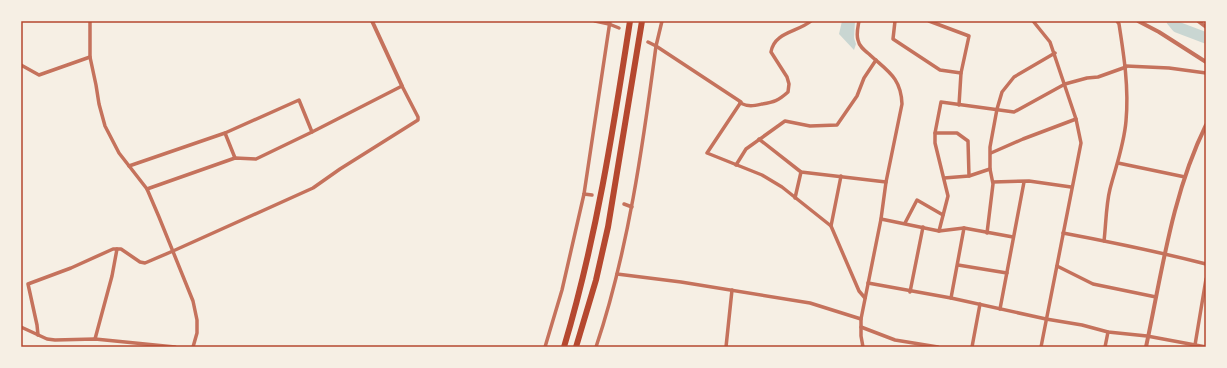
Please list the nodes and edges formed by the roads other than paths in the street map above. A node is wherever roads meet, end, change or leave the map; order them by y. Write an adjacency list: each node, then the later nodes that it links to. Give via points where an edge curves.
1 (90, 21): 21 (street)
2 (372, 21): 29 (street)
3 (595, 21): 15 (street)
4 (630, 21): 102 (highway, via 596,224)
5 (642, 21): 103 (highway, via 608,227 596,280)
6 (662, 21): 19 (street)
7 (812, 21): 30 (street, via 781,36 772,47 771,52 789,81 788,92 770,103 750,107)
8 (859, 21): 22 (street, via 858,39 861,47)
9 (895, 21): 26 (street, via 894,39 940,70)
10 (929, 21): 26 (street, via 969,36)
11 (1033, 21): 20 (street, via 1050,42)
12 (1117, 21): 25 (street)
13 (1138, 21): 23 (street)
14 (1198, 21): 16 (street)
15 (610, 22): 17 (street); 55 (street)
16 (1206, 27)
17 (619, 28)
18 (648, 42): 19 (street)
19 (656, 46): 30 (street); 59 (street)
20 (1054, 53): 28 (street); 32 (street, via 1014,77 1002,92)
21 (90, 57): 24 (street, via 39,75); 43 (street, via 105,126)
22 (876, 60): 38 (street, via 837,125 810,126 785,121); 50 (street, via 894,77 902,94)
23 (1206, 62)
24 (21, 65)
25 (1126, 66): 27 (street); 28 (street, via 1098,77); 41 (street, via 1126,122)
26 (961, 73): 31 (street)
27 (1206, 73)
28 (1066, 84): 32 (street, via 1014,112); 33 (street)
29 (402, 86): 35 (street); 72 (street, via 418,120 313,188)
30 (740, 103): 42 (street, via 707,153)
31 (959, 105): 32 (street); 37 (street, via 941,102)
32 (997, 109): 39 (street)
33 (1076, 119): 39 (street); 53 (street, via 1081,143)
34 (1206, 125): 48 (street)
35 (312, 132): 36 (street, via 299,100); 40 (street, via 256,159)
36 (225, 133): 40 (street); 43 (street)
37 (935, 133): 47 (street, via 957,133 968,141); 49 (street)
38 (759, 139): 42 (street, via 746,149); 45 (street)
39 (991, 153): 44 (street)
40 (235, 158): 54 (street)
41 (1118, 163): 48 (street); 70 (street, via 1109,191)
42 (736, 164): 57 (street, via 762,175)
43 (129, 166): 54 (street)
44 (990, 169): 47 (street); 51 (street)
45 (801, 172): 46 (street); 57 (street)
46 (841, 176): 50 (street); 63 (street)
47 (968, 176): 49 (street)
48 (1185, 176): 73 (street)
49 (944, 178): 60 (street, via 948,196)
50 (886, 182): 61 (street)
51 (993, 182): 52 (street); 67 (street)
52 (1024, 182): 53 (street); 69 (street)
53 (1071, 188): 68 (street)
54 (147, 189): 72 (street)
55 (584, 194): 56 (street); 101 (street, via 562,290)
56 (592, 195)
57 (795, 198): 63 (street)
58 (624, 204): 59 (street)
59 (632, 207): 78 (street)
60 (943, 215): 62 (street, via 917,200); 66 (street)
61 (881, 218): 62 (street); 80 (street)
62 (905, 223): 64 (street)
63 (832, 226): 84 (street, via 859,291)
64 (923, 227): 66 (street); 82 (street)
65 (964, 228): 66 (street); 67 (street); 75 (street)
66 (939, 231)
67 (987, 232): 69 (street)
68 (1063, 234): 70 (street); 76 (street)
69 (1013, 237): 77 (street)
70 (1104, 241): 73 (street)
71 (117, 249): 72 (street, via 145,263); 94 (street, via 28,284); 96 (street)
72 (173, 251): 100 (street, via 193,301 197,320)
73 (1166, 254): 74 (street); 83 (street)
74 (1206, 264)
75 (958, 265): 77 (street); 85 (street)
76 (1057, 266): 83 (street, via 1093,284); 90 (street)
77 (1006, 273): 88 (street)
78 (617, 274): 81 (street); 104 (street)
79 (1206, 279): 86 (street)
80 (868, 283): 82 (street); 84 (street)
81 (732, 290): 89 (street, via 810,302); 105 (street)
82 (910, 292): 85 (street)
83 (1156, 297): 95 (street)
84 (865, 298): 89 (street)
85 (950, 298): 87 (street)
86 (1204, 301): 98 (street)
87 (980, 304): 88 (street); 108 (street)
88 (1000, 309): 90 (street)
89 (861, 319): 92 (street)
90 (1046, 319): 93 (street); 109 (street)
91 (21, 327): 94 (street)
92 (861, 327): 106 (street); 107 (street, via 895,340)
93 (1108, 332): 95 (street); 110 (street)
94 (38, 335): 96 (street, via 47,340)
95 (1148, 337): 98 (street); 111 (street)
96 (95, 339): 97 (street)
97 (133, 345): 99 (street)
98 (1195, 345): 112 (street)
99 (175, 347)
100 (193, 347)
101 (545, 347)
102 (564, 347)
103 (576, 347)
104 (596, 347)
105 (726, 347)
106 (863, 347)
107 (938, 347)
108 (972, 347)
109 (1041, 347)
110 (1105, 347)
111 (1146, 347)
112 (1206, 347)

